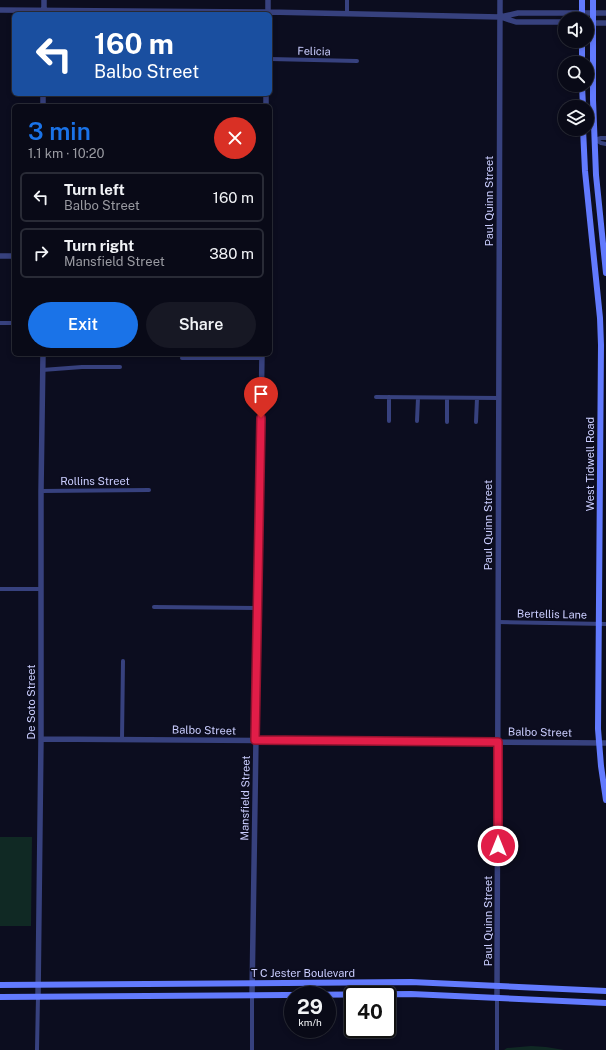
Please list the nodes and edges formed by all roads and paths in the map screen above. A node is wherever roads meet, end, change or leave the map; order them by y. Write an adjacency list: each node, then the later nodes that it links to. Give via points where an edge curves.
1 (44, 0): 8 (street)
2 (268, 0): 9 (street)
3 (347, 0): 15 (street)
4 (500, 0): 17 (street, Paul Quinn Street)
5 (582, 0): 10 (main road)
6 (593, 0): 11 (main road)
7 (0, 10): 8 (street)
8 (44, 12)
9 (268, 12)
10 (582, 12)
11 (593, 12)
12 (272, 13): 15 (street)
13 (594, 13): 14 (street)
14 (606, 13)
15 (347, 14): 17 (street)
16 (558, 15): 17 (street, via 518,13)
17 (500, 17): 18 (street, via 516,22); 48 (street, Paul Quinn Street)
18 (558, 22)
19 (594, 23): 20 (street)
20 (606, 23)
21 (591, 48): 24 (main road)
22 (272, 59): 23 (street, Felicia)
23 (357, 61)
24 (593, 100)
25 (594, 120): 28 (main road)
26 (583, 136): 33 (main road, West Tidwell Road)
27 (606, 138): 28 (street)
28 (595, 140): 29 (street); 32 (main road, via 596,175)
29 (606, 144)
30 (0, 256): 31 (street)
31 (12, 256)
32 (606, 268): 33 (main road); 34 (main road)
33 (595, 269): 37 (main road, West Tidwell Road)
34 (606, 273)
35 (0, 323): 36 (street)
36 (12, 323)
37 (603, 346): 53 (main road, West Tidwell Road)
38 (43, 356): 42 (street, De Soto Street)
39 (262, 356): 40 (street); 60 (street, Mansfield Street)
40 (182, 358)
41 (120, 367): 42 (street)
42 (42, 370): 55 (street, De Soto Street)
43 (376, 397): 44 (street)
44 (389, 397): 45 (street); 49 (street)
45 (418, 398): 46 (street); 50 (street)
46 (447, 398): 47 (street); 51 (street)
47 (476, 398): 48 (street); 52 (street)
48 (498, 398): 61 (street, Paul Quinn Street)
49 (389, 421)
50 (418, 421)
51 (447, 422)
52 (476, 422)
53 (603, 422): 56 (main road, West Tidwell Road)
54 (149, 490): 55 (street, Rollins Street)
55 (40, 491): 58 (street, De Soto Street)
56 (603, 522): 62 (main road, West Tidwell Road)
57 (0, 589): 58 (street)
58 (41, 589): 65 (street, De Soto Street)
59 (154, 607): 60 (street)
60 (258, 608): 67 (street, Mansfield Street)
61 (498, 622): 62 (street, Bertellis Lane); 68 (street, Paul Quinn Street)
62 (599, 624): 63 (street, Bertellis Lane); 69 (main road, West Tidwell Road)
63 (606, 624)
64 (122, 661): 66 (street)
65 (41, 739): 66 (street, Balbo Street); 77 (street, De Soto Street)
66 (122, 739): 67 (street, Balbo Street)
67 (255, 740): 68 (street, Balbo Street); 72 (street, Mansfield Street)
68 (498, 742): 69 (street, Balbo Street); 78 (street, Paul Quinn Street)
69 (603, 743): 70 (main road, West Tidwell Road, via 601,766)
70 (606, 800)
71 (411, 982): 73 (main road, T C Jester Boulevard); 78 (main road, T C Jester Boulevard); 81 (main road)
72 (252, 983): 73 (main road, T C Jester Boulevard); 75 (main road, T C Jester Boulevard); 82 (street, Mansfield Street)
73 (331, 983)
74 (109, 984): 75 (main road, T C Jester Boulevard); 77 (main road, T C Jester Boulevard); 85 (main road)
75 (182, 984): 86 (main road)
76 (0, 985): 77 (main road, T C Jester Boulevard)
77 (38, 985): 84 (street, De Soto Street)
78 (498, 986): 79 (main road, T C Jester Boulevard); 88 (street, Paul Quinn Street)
79 (606, 991)
80 (336, 994): 81 (main road, T C Jester Boulevard)
81 (411, 994): 88 (main road, T C Jester Boulevard)
82 (252, 995): 83 (main road, T C Jester Boulevard); 86 (main road, T C Jester Boulevard); 91 (street, Mansfield Street)
83 (284, 995)
84 (38, 996): 85 (main road, T C Jester Boulevard); 87 (main road, T C Jester Boulevard); 90 (street, De Soto Street)
85 (109, 996): 86 (main road, T C Jester Boulevard)
86 (182, 996)
87 (0, 997)
88 (497, 998): 89 (main road, T C Jester Boulevard); 92 (street, Paul Quinn Street)
89 (606, 1003)
90 (38, 1050)
91 (252, 1050)
92 (497, 1050)

